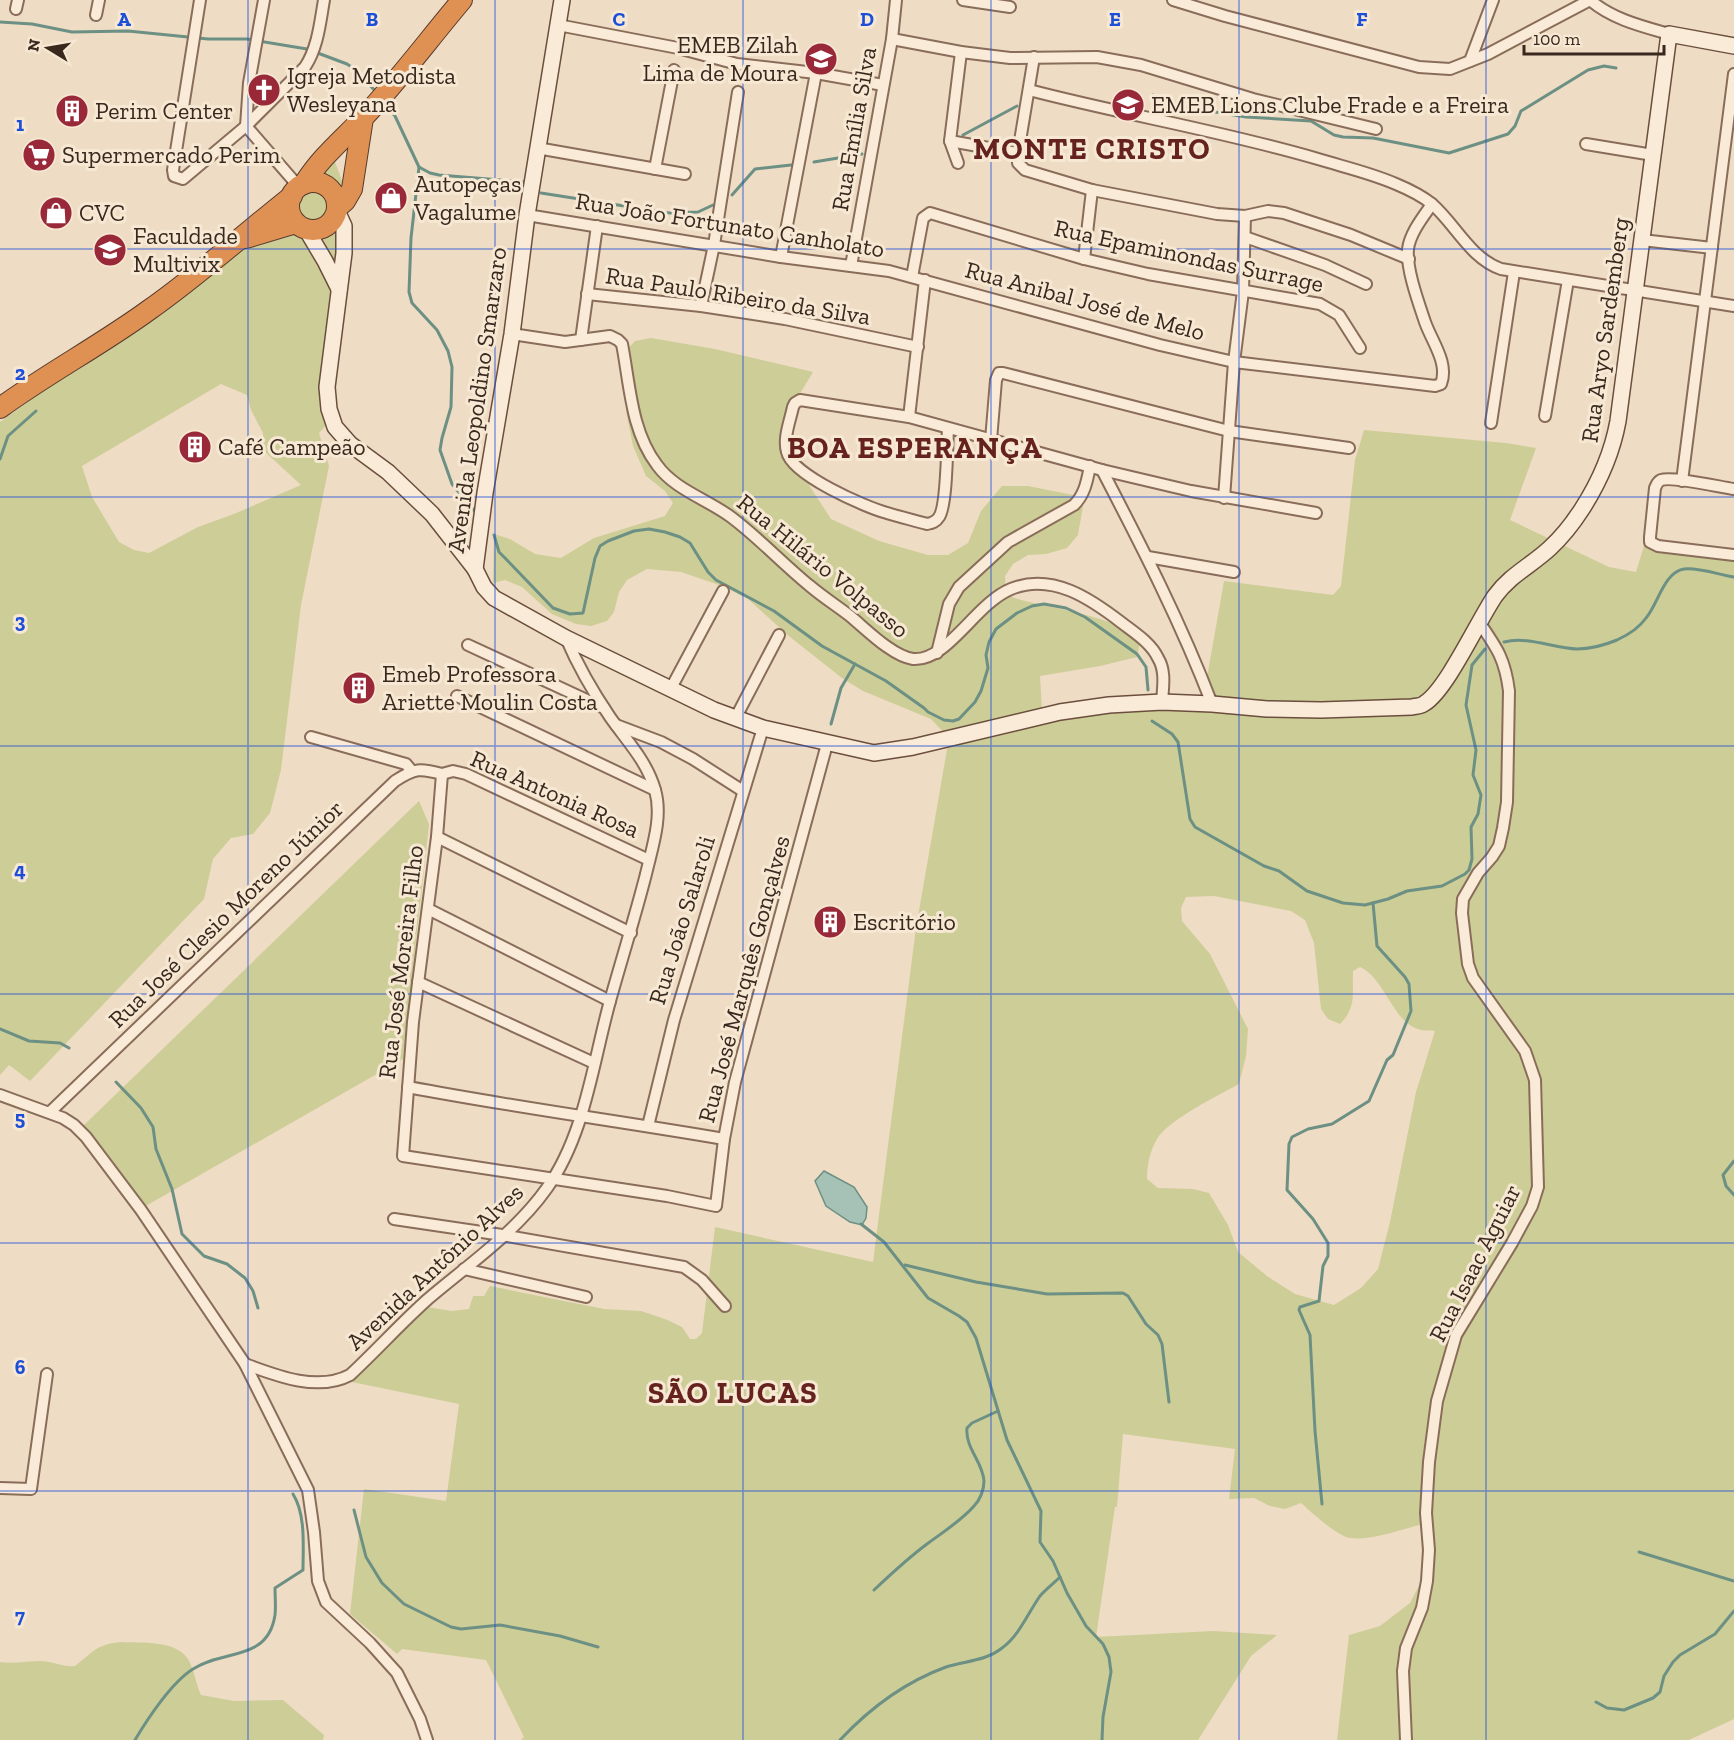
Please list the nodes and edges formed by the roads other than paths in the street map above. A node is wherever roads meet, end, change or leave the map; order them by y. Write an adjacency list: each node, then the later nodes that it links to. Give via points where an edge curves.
1 (99, 0): 13 (street)
2 (200, 0): 28 (street, via 174,176 183,179)
3 (264, 0): 28 (street)
4 (324, 0): 28 (street, via 314,50 297,75)
5 (462, 0): 27 (highway)
6 (562, 0): 14 (street, Avenida Leopoldino Smarzaro)
7 (896, 0): 16 (street, Rua Emília Silva)
8 (963, 0): 12 (street)
9 (1173, 0): 20 (street, via 1419,67 1450,69)
10 (1494, 0): 20 (street)
11 (1590, 0): 15 (street, via 1612,16); 20 (street)
12 (1010, 7)
13 (96, 15)
14 (558, 25): 22 (street, via 738,63); 32 (street, Avenida Leopoldino Smarzaro)
15 (1669, 34): 17 (street); 34 (street, Rua Aryo Sardemberg)
16 (892, 39): 18 (street); 24 (street, Rua Emília Silva)
17 (1734, 45)
18 (961, 52): 19 (street); 30 (street)
19 (1034, 57): 25 (street); 29 (street, via 1097,57 1142,64 1253,99)
20 (1470, 61)
21 (674, 70): 36 (street)
22 (816, 73): 24 (street); 51 (street)
23 (1734, 74): 50 (street)
24 (883, 85): 54 (street, Rua Emília Silva)
25 (1029, 90): 33 (street); 40 (street, via 1289,151 1396,184)
26 (738, 92): 49 (street)
27 (368, 112): 38 (highway, via 331,148); 41 (highway, via 352,189)
28 (246, 126): 38 (street)
29 (1376, 129)
30 (950, 141): 33 (street); 35 (street)
31 (1586, 144): 34 (street)
32 (537, 148): 36 (street); 42 (street, Avenida Leopoldino Smarzaro)
33 (1018, 153): 39 (street, via 1020,166)
34 (1653, 155): 47 (street, Rua Aryo Sardemberg)
35 (958, 163)
36 (655, 169): 37 (street)
37 (685, 174)
38 (298, 189): 41 (highway, via 315,182 326,186 334,194); 44 (highway, via 290,213); 48 (highway)
39 (1092, 190): 43 (street); 52 (street)
40 (1432, 204): 53 (street, via 1411,239); 55 (street, via 1480,258 1491,266)
41 (337, 210): 44 (highway, via 328,226 317,230); 60 (street, via 345,239)
42 (527, 215): 45 (street, Rua João Fortunato Canholato); 67 (street, Avenida Leopoldino Smarzaro)
43 (1245, 216): 46 (street); 53 (street, via 1268,211 1284,213)
44 (301, 226): 48 (highway); 60 (street)
45 (597, 226): 49 (street, Rua João Fortunato Canholato); 63 (street)
46 (1245, 237): 59 (street); 61 (street)
47 (1642, 240): 50 (street); 62 (street, Rua Aryo Sardemberg)
48 (235, 242): 72 (highway, via 146,313)
49 (714, 245): 51 (street, Rua João Fortunato Canholato); 65 (street)
50 (1712, 248): 64 (street)
51 (781, 257): 54 (street, Rua João Fortunato Canholato)
52 (1084, 259): 56 (street, Rua Epaminondas Surrage, via 930,213 923,218); 61 (street, Rua Epaminondas Surrage)
53 (1409, 259): 71 (street, Rua Anibal José de Melo, via 1426,323 1443,365 1441,384 1402,383)
54 (850, 266): 56 (street, Rua João Fortunato Canholato)
55 (1514, 272): 58 (street); 75 (street)
56 (912, 277): 57 (street, Rua João Fortunato Canholato)
57 (925, 280): 69 (street); 71 (street, Rua Anibal José de Melo)
58 (1568, 280): 62 (street); 73 (street)
59 (1366, 284)
60 (339, 289): 88 (street, via 327,387 335,427 350,444 413,494)
61 (1243, 291): 70 (street, Rua Epaminondas Surrage, via 1332,309); 71 (street)
62 (1636, 292): 64 (street); 91 (street, Rua Aryo Sardemberg, via 1618,421 1600,479 1566,531 1550,549 1509,580)
63 (587, 294): 65 (street, Rua Paulo Ribeiro da Silva); 68 (street)
64 (1705, 302): 66 (street); 82 (street)
65 (701, 306): 69 (street, Rua Paulo Ribeiro da Silva)
66 (1734, 306)
67 (512, 334): 68 (street, Rua Hilário Volpasso, via 565,342); 88 (street, Avenida Leopoldino Smarzaro)
68 (581, 340): 95 (street, Rua Hilário Volpasso, via 610,336 622,344 634,414 656,464 674,483 722,510 811,587 895,652 923,659)
69 (918, 347): 74 (street)
70 (1360, 348)
71 (1234, 362): 77 (street)
72 (0, 408)
73 (1545, 416)
74 (909, 417): 76 (street); 76 (street, via 797,401 786,441 787,453 796,467 819,483 864,505 927,524 938,519 943,506)
75 (1491, 423)
76 (948, 428): 78 (street)
77 (1229, 431): 78 (street, via 999,373); 79 (street); 84 (street)
78 (991, 440): 80 (street)
79 (1349, 448)
80 (1090, 466): 81 (street); 95 (street, via 1085,491 1074,506 1008,542 959,587 949,604)
81 (1102, 470): 84 (street); 87 (street)
82 (1682, 481): 83 (street); 86 (street, via 1658,482 1650,542)
83 (1734, 489)
84 (1224, 498): 85 (street)
85 (1316, 513)
86 (1734, 555)
87 (1148, 557): 89 (street); 99 (street)
88 (475, 569): 93 (street, Avenida Leopoldino Smarzaro, via 494,598)
89 (1234, 572)
90 (723, 591): 96 (street)
91 (1479, 622): 99 (street, Avenida Leopoldino Smarzaro, via 1439,689 1424,704 1321,710); 133 (street, Rua Isaac Aguiar, via 1499,651 1507,676 1507,802 1499,846 1469,886 1462,913 1473,978 1526,1051 1535,1080 1538,1187 1512,1243 1456,1335 1437,1401 1426,1513 1427,1581 1422,1608 1406,1648 1403,1671)
92 (779, 635): 101 (street)
93 (566, 638): 96 (street, Avenida Leopoldino Smarzaro); 100 (street, Avenida Antônio Alves, via 581,672)
94 (468, 645): 100 (street)
95 (937, 653): 98 (street, via 982,608 1010,589 1041,585 1063,588 1088,598 1154,650 1162,666)
96 (670, 690): 101 (street, Avenida Leopoldino Smarzaro)
97 (457, 696): 108 (street)
98 (1162, 702): 99 (street, Avenida Leopoldino Smarzaro); 105 (street, Avenida Leopoldino Smarzaro, via 1085,707 889,752)
99 (1212, 704)
100 (604, 708): 102 (street, Avenida Antônio Alves)
101 (735, 719): 103 (street, Avenida Leopoldino Smarzaro)
102 (616, 724): 108 (street, Avenida Antônio Alves, via 640,756); 109 (street, via 661,742)
103 (763, 728): 105 (street, Avenida Leopoldino Smarzaro); 109 (street, Rua João Salaroli)
104 (311, 737): 106 (street, via 406,764)
105 (827, 744): 122 (street, Rua José Marquês Gonçalves, via 735,1082)
106 (411, 771): 107 (street, via 424,769); 119 (street, Rua José Clesio Moreno Júnior, via 395,781)
107 (442, 774): 110 (street, Rua José Moreira Filho); 111 (street, Rua Antonia Rosa, via 466,774)
108 (655, 790): 111 (street, Avenida Antônio Alves, via 656,832)
109 (743, 791): 121 (street, Rua João Salaroli, via 674,1020)
110 (437, 837): 112 (street, Rua José Moreira Filho); 113 (street)
111 (649, 860): 113 (street, Avenida Antônio Alves)
112 (428, 909): 114 (street, Rua José Moreira Filho); 115 (street)
113 (631, 933): 115 (street, Avenida Antônio Alves)
114 (418, 982): 116 (street); 117 (street, Rua José Moreira Filho)
115 (610, 1001): 116 (street, Avenida Antônio Alves)
116 (594, 1063): 120 (street, Avenida Antônio Alves)
117 (408, 1087): 120 (street, via 503,1105); 123 (street, Rua José Moreira Filho, via 403,1156)
118 (0, 1095): 119 (street)
119 (50, 1112): 129 (street, via 74,1125 86,1137 141,1210)
120 (581, 1114): 121 (street); 123 (street, Avenida Antônio Alves)
121 (648, 1126): 122 (street)
122 (724, 1139): 123 (street, Rua José Marquês Gonçalves, via 716,1206)
123 (553, 1178): 125 (street, Avenida Antônio Alves, via 536,1202)
124 (394, 1219): 125 (street)
125 (502, 1235): 126 (street, Avenida Antônio Alves); 128 (street, via 684,1267)
126 (464, 1269): 127 (street); 129 (street, Avenida Antônio Alves, via 351,1376 314,1382 281,1377)
127 (586, 1297)
128 (726, 1306)
129 (245, 1365): 132 (street, via 308,1490 318,1581 326,1602 397,1673)
130 (47, 1374): 131 (street, via 31,1489)
131 (0, 1488)
132 (427, 1740)
133 (1406, 1740)

